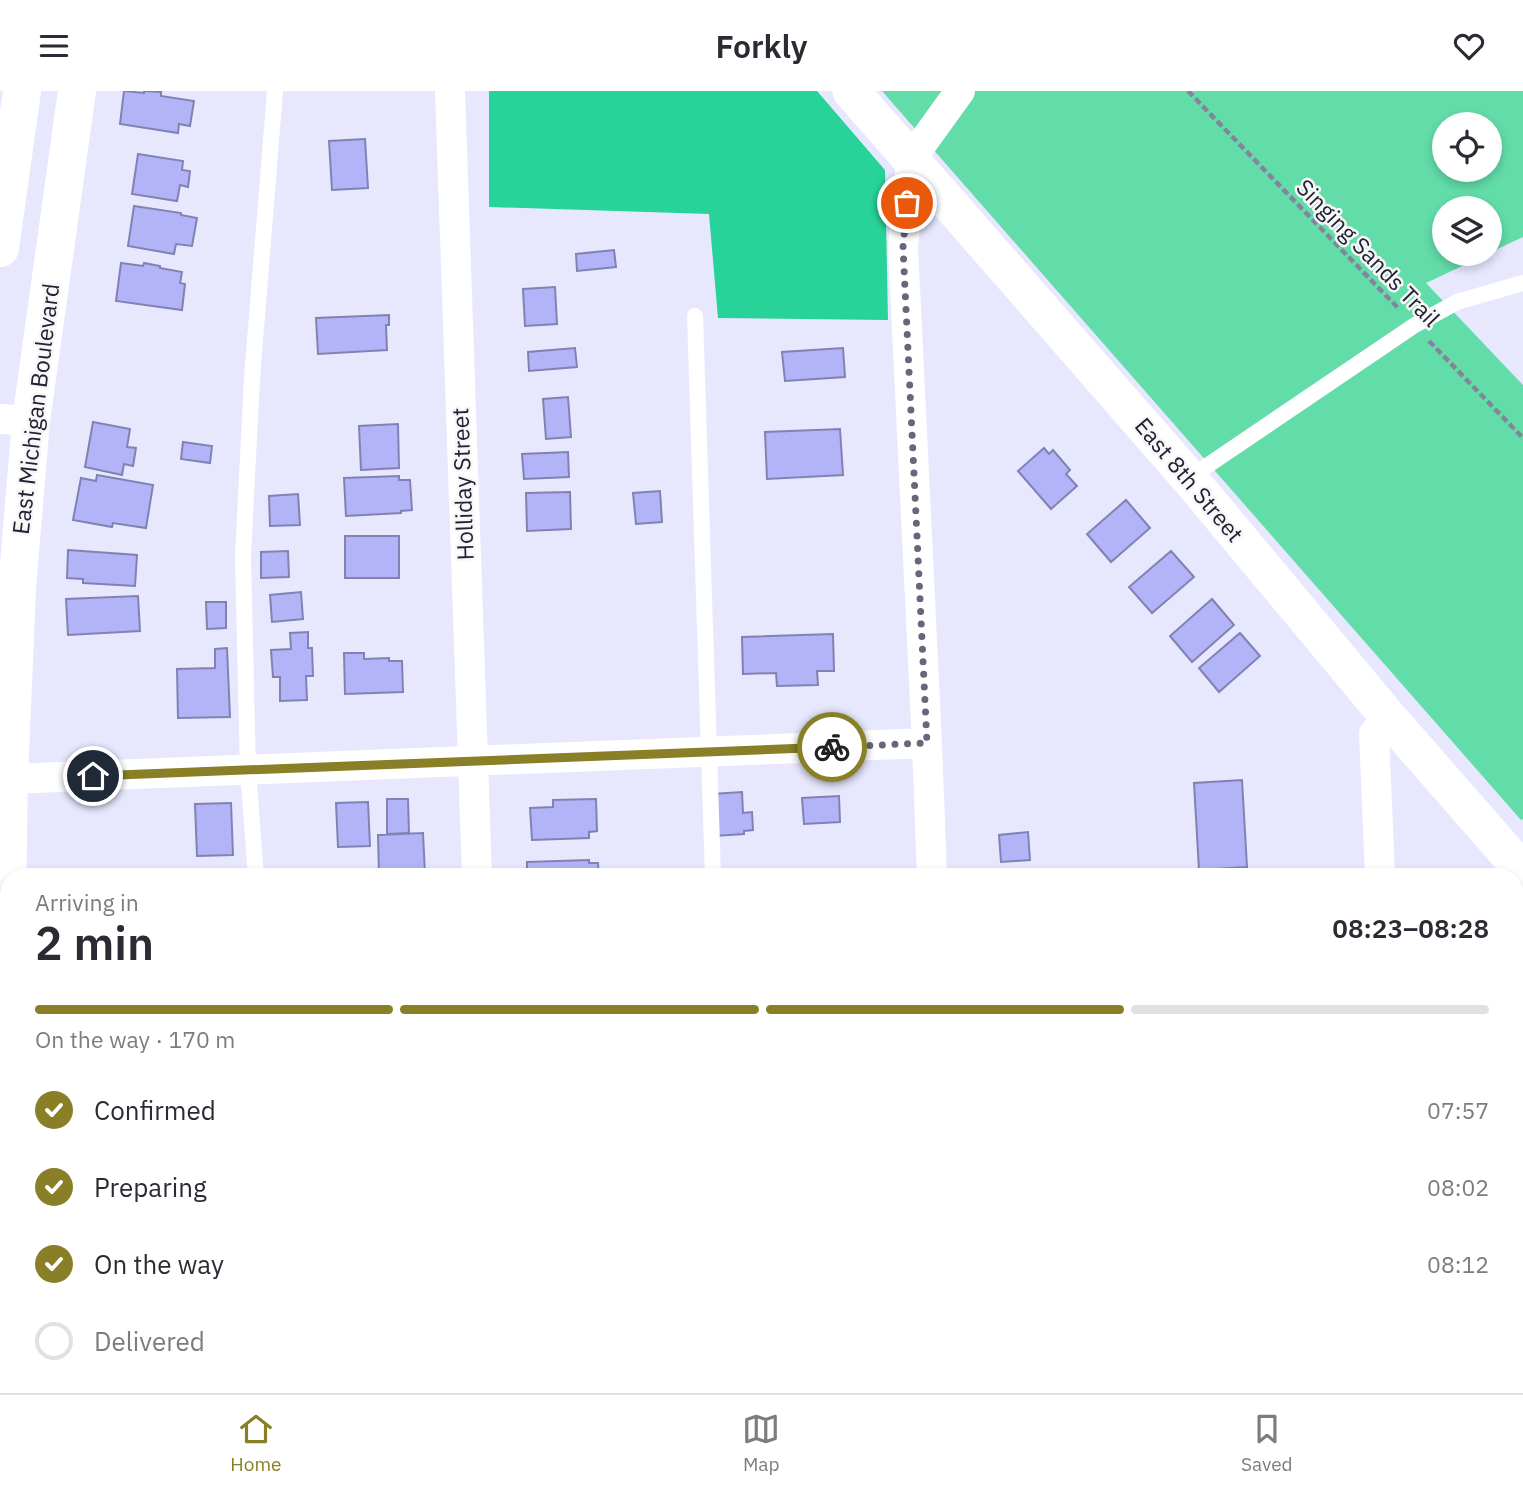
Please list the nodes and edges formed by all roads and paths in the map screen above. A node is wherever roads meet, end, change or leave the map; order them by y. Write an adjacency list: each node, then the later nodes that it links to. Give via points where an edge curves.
1 (22, 91): 9 (main road)
2 (77, 91): 13 (main road, East Michigan Boulevard)
3 (275, 91): 20 (lane, via 243,557)
4 (450, 91): 19 (street, Holliday Street)
5 (851, 91): 8 (street, East 8th Street)
6 (960, 91): 8 (street)
7 (1188, 91): 12 (path, Singing Sands Trail)
8 (911, 159): 15 (street, East 8th Street); 17 (street, via 903,247)
9 (0, 248)
10 (1523, 283): 12 (lane, via 1457,302)
11 (695, 316): 18 (lane)
12 (1415, 325): 14 (path, Singing Sands Trail); 15 (lane)
13 (16, 420): 21 (main road, East Michigan Boulevard, via 17,588)
14 (1523, 438)
15 (1189, 478): 16 (street, East 8th Street)
16 (1389, 718): 27 (street, via 1374,733); 28 (street, East 8th Street)
17 (927, 743): 18 (street); 26 (street)
18 (709, 751): 19 (street); 25 (lane)
19 (473, 760): 20 (street); 24 (street, Holliday Street)
20 (248, 769): 21 (street); 23 (lane)
21 (9, 779): 22 (main road, East Michigan Boulevard)
22 (8, 868)
23 (255, 868)
24 (477, 868)
25 (713, 868)
26 (932, 868)
27 (1380, 868)
28 (1520, 868)

